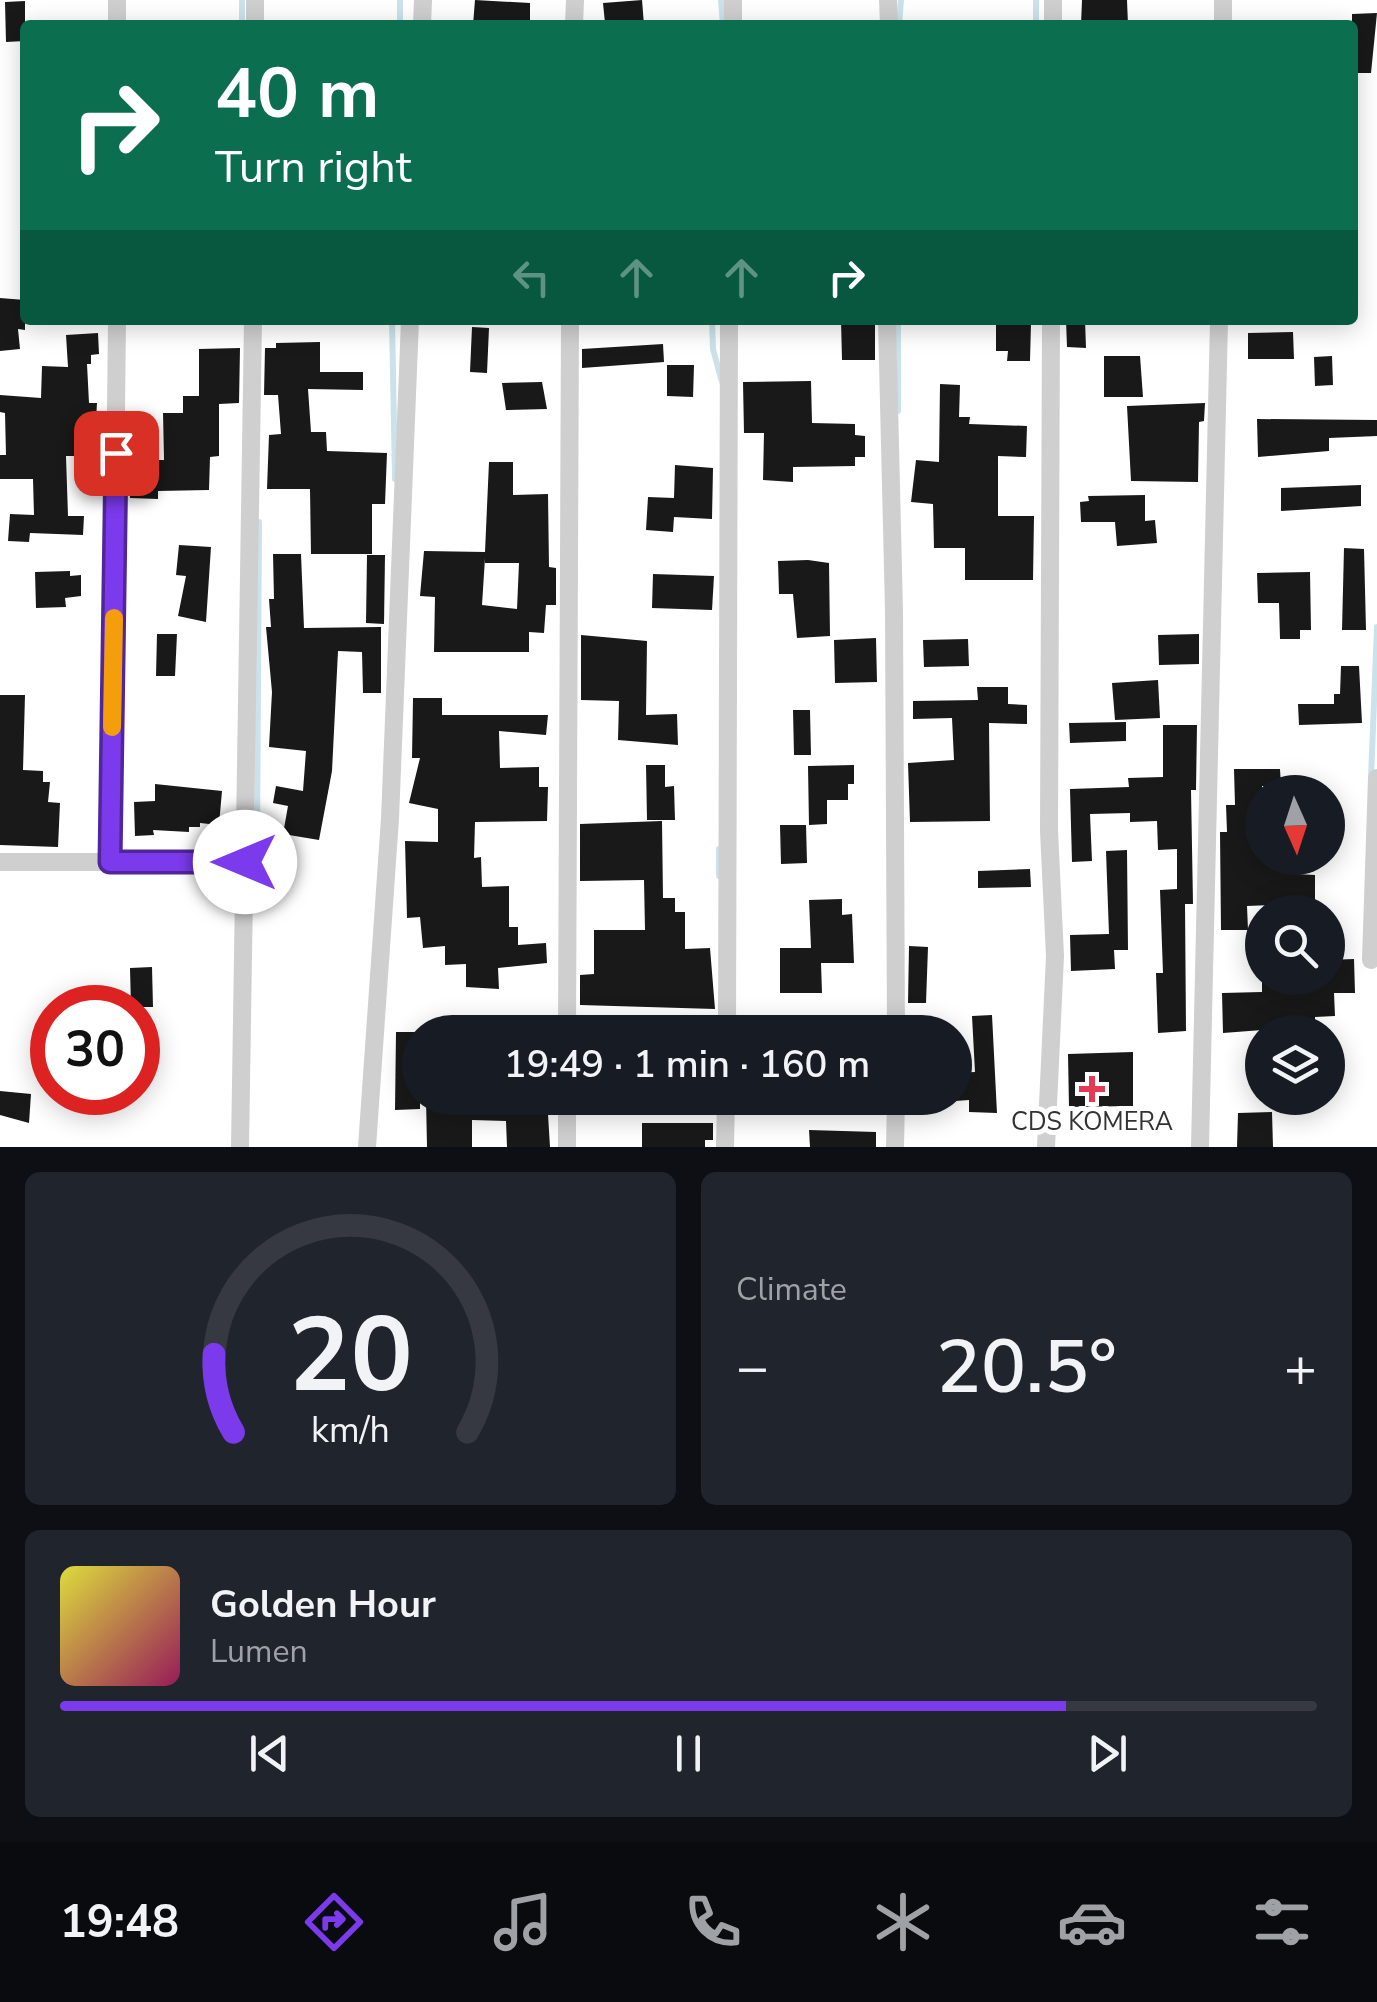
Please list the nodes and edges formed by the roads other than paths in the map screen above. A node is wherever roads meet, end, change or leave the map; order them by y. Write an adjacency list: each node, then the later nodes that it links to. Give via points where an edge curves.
1 (116, 325): 11 (street)
2 (253, 325): 12 (street)
3 (410, 325): 21 (street, via 390,819)
4 (570, 325): 14 (street)
5 (730, 325): 15 (street)
6 (887, 325): 16 (street)
7 (1051, 325): 25 (street, via 1054,956)
8 (1220, 325): 26 (street)
9 (1377, 778): 13 (street)
10 (0, 862): 11 (street)
11 (110, 862): 12 (street)
12 (245, 862): 20 (street)
13 (1370, 960)
14 (567, 1015)
15 (727, 1015)
16 (896, 1015)
17 (567, 1115): 22 (street)
18 (726, 1115): 23 (street)
19 (896, 1115): 24 (street)
20 (240, 1147)
21 (367, 1147)
22 (567, 1147)
23 (725, 1147)
24 (895, 1147)
25 (1046, 1147)
26 (1200, 1147)

